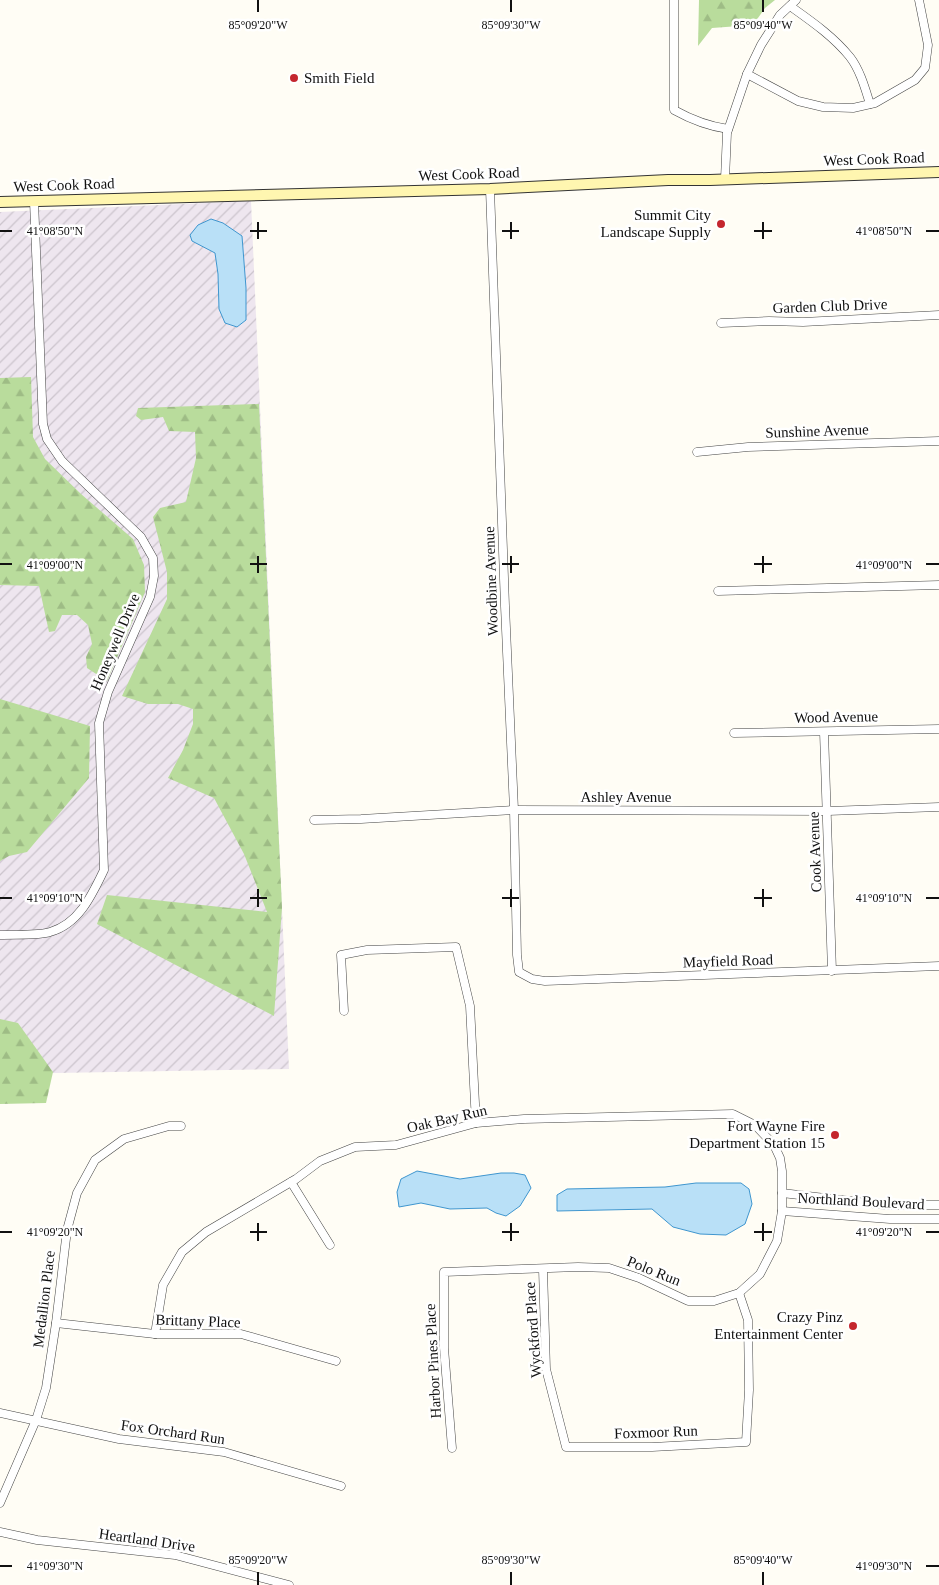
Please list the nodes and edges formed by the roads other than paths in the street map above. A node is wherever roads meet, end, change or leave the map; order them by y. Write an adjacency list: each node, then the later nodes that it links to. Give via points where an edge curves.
1 (674, 0): 6 (street, via 674,110 710,126)
2 (919, 0): 5 (street, via 928,45 925,68 915,80)
3 (793, 3): 4 (street, via 780,15); 5 (street, via 850,58 864,83)
4 (747, 74): 5 (street, via 803,103 823,108 853,108); 6 (street)
5 (870, 104)
6 (728, 129): 8 (street)
7 (939, 172): 8 (main road, West Cook Road)
8 (725, 179): 9 (main road, West Cook Road)
9 (490, 189): 10 (main road, West Cook Road); 22 (street, Woodbine Avenue)
10 (34, 201): 11 (main road, West Cook Road); 25 (street, Honeywell Drive, via 43,424 47,439 62,461 141,537 153,558 154,576 150,597 108,692 99,723 104,870 84,908 65,926 49,933)
11 (0, 202)
12 (939, 315): 13 (street, Garden Club Drive)
13 (721, 324)
14 (939, 441): 15 (street, Sunshine Avenue, via 748,447)
15 (697, 452)
16 (939, 585): 17 (street)
17 (718, 591)
18 (939, 729): 19 (street, Wood Avenue)
19 (824, 732): 20 (street, Wood Avenue); 23 (street, Cook Avenue)
20 (734, 733)
21 (939, 807): 23 (street, Ashley Avenue)
22 (514, 810): 23 (street, Ashley Avenue); 24 (street, Ashley Avenue); 28 (street, Woodbine Avenue)
23 (828, 811): 27 (street, Cook Avenue)
24 (314, 820)
25 (0, 935)
26 (939, 966): 27 (street, Mayfield Road)
27 (832, 971): 28 (street, Mayfield Road, via 545,981)
28 (519, 972)
29 (344, 1012): 30 (street, via 341,954 456,947 470,1006)
30 (476, 1123): 32 (street, Oak Bay Run, via 396,1145 356,1147 320,1161); 33 (street, Oak Bay Run, via 733,1114 755,1125 774,1145 780,1158)
31 (181, 1126): 43 (street, Medallion Place, via 169,1126 124,1139 95,1160 77,1193 67,1230)
32 (291, 1182): 39 (street); 44 (street, Oak Bay Run, via 206,1232 182,1252 163,1285)
33 (782, 1194): 34 (street, Northland Boulevard); 36 (street, Polo Run)
34 (846, 1200): 35 (street, Northland Boulevard, via 885,1205); 37 (street)
35 (939, 1205)
36 (782, 1211): 37 (street, Northland Boulevard); 42 (street, Polo Run, via 777,1241 760,1274)
37 (846, 1216): 38 (street, Northland Boulevard)
38 (939, 1219)
39 (330, 1245)
40 (543, 1269): 41 (street, Polo Run); 42 (street, Polo Run, via 608,1268 639,1278 688,1301 714,1301); 48 (street, Wyckford Place, via 546,1369)
41 (444, 1272): 49 (street, Harbor Pines Place, via 444,1348)
42 (739, 1292): 48 (street, Foxmoor Run, via 748,1320 746,1442)
43 (56, 1323): 44 (street, Brittany Place); 47 (street, Medallion Place, via 46,1388)
44 (155, 1334): 45 (street, Brittany Place, via 242,1334)
45 (336, 1361)
46 (0, 1413): 47 (street, Fox Orchard Run)
47 (36, 1420): 50 (street, Fox Orchard Run, via 119,1439 224,1452); 51 (street, Medallion Place)
48 (566, 1447)
49 (452, 1448)
50 (341, 1486)
51 (0, 1504)
52 (0, 1532): 53 (street, Heartland Drive, via 38,1540 175,1554)
53 (289, 1585)

